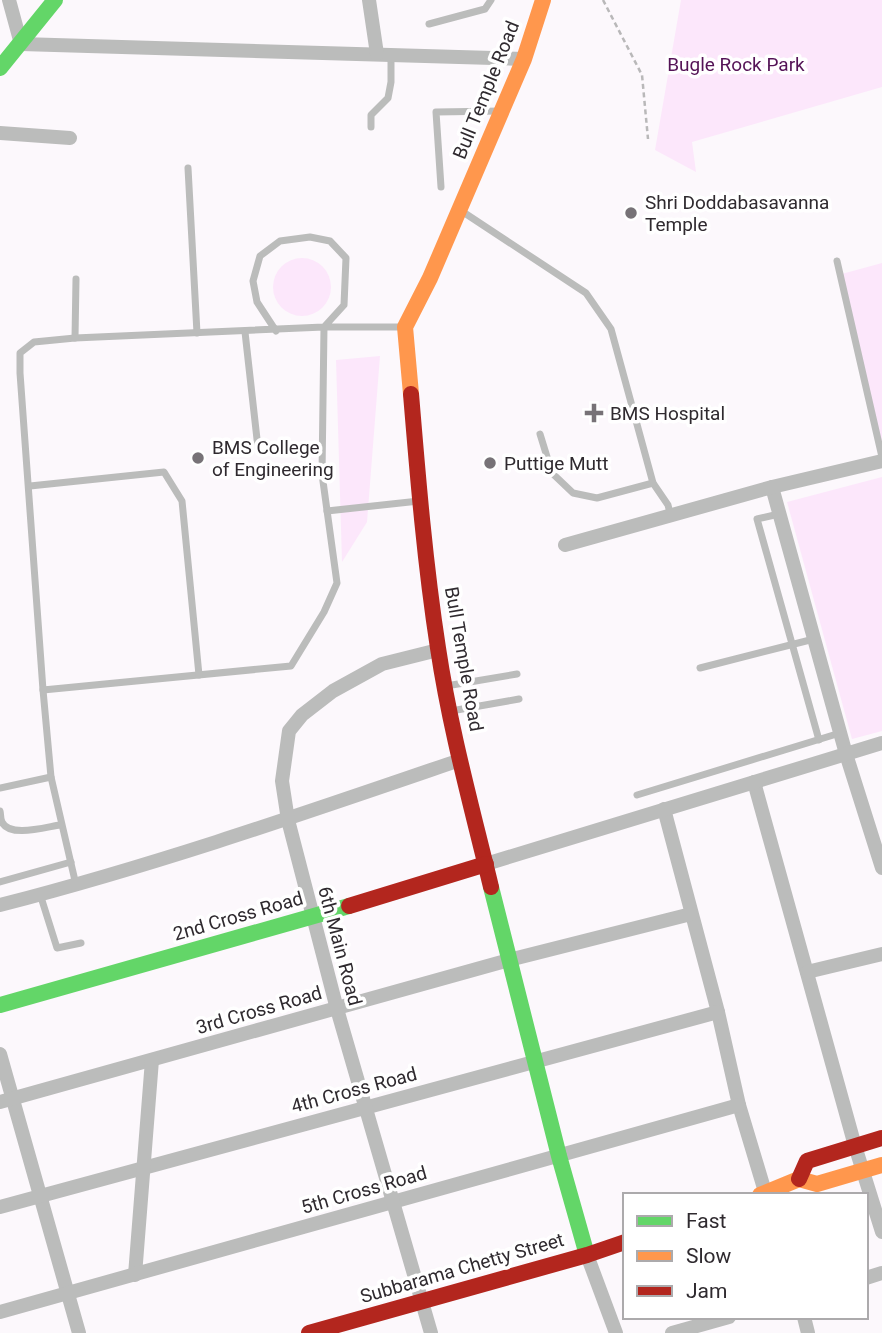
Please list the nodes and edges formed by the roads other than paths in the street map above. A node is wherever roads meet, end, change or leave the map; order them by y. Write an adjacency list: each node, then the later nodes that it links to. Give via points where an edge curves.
1 (9, 0): 6 (street)
2 (55, 0): 8 (street)
3 (369, 0): 9 (street)
4 (491, 0): 7 (lane, via 485,9)
5 (544, 0): 10 (street, Bull Temple Road)
6 (7, 21): 8 (street)
7 (429, 24)
8 (21, 44): 9 (street); 11 (street)
9 (384, 54): 10 (street); 13 (lane, via 391,82 388,97 371,115)
10 (524, 60): 12 (street, Bull Temple Road)
11 (0, 68)
12 (502, 111): 17 (lane, via 436,112); 18 (street, Bull Temple Road)
13 (371, 127)
14 (0, 133): 15 (street)
15 (69, 138)
16 (188, 168): 25 (lane)
17 (441, 187)
18 (459, 210): 22 (street, Bull Temple Road); 30 (lane, via 586,293 611,329)
19 (836, 261): 29 (lane)
20 (76, 279): 26 (lane)
21 (324, 327): 22 (lane); 23 (lane); 23 (lane, via 344,305 346,258 330,241 310,237 280,241 260,256 253,281 257,302); 34 (lane, via 322,474)
22 (405, 327): 33 (street, Bull Temple Road)
23 (276, 331): 24 (lane)
24 (245, 332): 25 (lane); 28 (lane)
25 (197, 333): 26 (lane)
26 (75, 338): 31 (lane, via 34,342 20,353)
27 (540, 434): 30 (lane, via 552,473 573,493 597,498)
28 (258, 448)
29 (882, 459): 32 (street)
30 (653, 483): 36 (lane)
31 (30, 486): 43 (lane, via 164,472 183,501); 45 (lane)
32 (772, 487): 35 (street); 36 (street)
33 (420, 501): 34 (lane); 40 (street, Bull Temple Road)
34 (327, 511): 43 (lane, via 337,583 292,666)
35 (779, 513): 38 (street); 39 (lane, via 757,519)
36 (671, 517): 37 (street)
37 (565, 545)
38 (815, 639): 39 (lane); 48 (street)
39 (792, 645): 41 (lane); 49 (lane)
40 (438, 650): 44 (street, Bull Temple Road); 59 (street, 6th Main Road, via 382,664 333,691 302,715 289,731 282,781)
41 (699, 668)
42 (517, 674): 44 (lane)
43 (198, 675): 45 (lane)
44 (445, 686): 47 (street, Bull Temple Road)
45 (43, 690): 53 (lane)
46 (519, 699): 47 (lane)
47 (450, 711): 52 (street, Bull Temple Road)
48 (841, 733): 49 (lane); 51 (street)
49 (819, 740): 56 (lane)
50 (882, 743): 51 (street)
51 (846, 754): 54 (street); 63 (street)
52 (460, 760): 59 (street); 62 (street, Bull Temple Road)
53 (51, 777): 55 (lane); 60 (lane)
54 (754, 782): 57 (street); 73 (street)
55 (0, 788)
56 (637, 796)
57 (664, 809): 62 (street); 68 (street)
58 (0, 811): 60 (lane, via 9,829)
59 (288, 820): 65 (street); 69 (street, 6th Main Road)
60 (60, 825): 61 (lane)
61 (71, 862): 64 (lane); 65 (lane)
62 (486, 864): 69 (street, 2nd Cross Road); 72 (street, Bull Temple Road)
63 (882, 868)
64 (0, 882)
65 (76, 886): 66 (street)
66 (40, 894): 67 (street); 70 (lane, via 57,948)
67 (0, 905)
68 (691, 914): 72 (street, 3rd Cross Road); 76 (street)
69 (312, 917): 74 (street, 2nd Cross Road); 75 (street, 6th Main Road)
70 (81, 943)
71 (882, 954): 73 (street)
72 (509, 960): 75 (street, 3rd Cross Road); 79 (street, Bull Temple Road)
73 (807, 972): 84 (street)
74 (0, 1005)
75 (337, 1009): 78 (street, 3rd Cross Road); 82 (street, 6th Main Road)
76 (718, 1012): 79 (street, 4th Cross Road); 81 (street)
77 (0, 1054): 80 (street)
78 (152, 1060): 80 (street, 3rd Cross Road); 87 (street)
79 (535, 1061): 82 (street, 4th Cross Road); 85 (street, Bull Temple Road)
80 (6, 1100): 92 (street)
81 (739, 1105): 85 (street, 5th Cross Road); 90 (street)
82 (364, 1106): 87 (street, 4th Cross Road); 93 (street, 6th Main Road)
83 (882, 1138): 84 (street)
84 (855, 1146): 88 (street); 89 (street, via 807,1161)
85 (559, 1156): 93 (street, 5th Cross Road); 97 (street, Bull Temple Road)
86 (882, 1164): 88 (street)
87 (142, 1169): 92 (street, 4th Cross Road); 98 (street)
88 (863, 1170): 89 (street, via 817,1184); 95 (street)
89 (799, 1179): 91 (street)
90 (764, 1193)
91 (766, 1193)
92 (39, 1198): 94 (street, 4th Cross Road); 99 (street)
93 (394, 1202): 98 (street, 5th Cross Road); 100 (street, 6th Main Road)
94 (0, 1207)
95 (882, 1232)
96 (623, 1243): 97 (street, Subbarama Chetty Street)
97 (587, 1255): 100 (street, Subbarama Chetty Street); 106 (street, Bull Temple Road)
98 (135, 1275): 99 (street, 5th Cross Road)
99 (69, 1293): 101 (street, 5th Cross Road); 103 (street)
100 (422, 1301): 104 (street, Subbarama Chetty Street); 105 (street, 6th Main Road)
101 (0, 1312)
102 (722, 1319): 107 (street)
103 (79, 1333)
104 (309, 1333)
105 (430, 1333)
106 (617, 1333)
107 (672, 1333)

